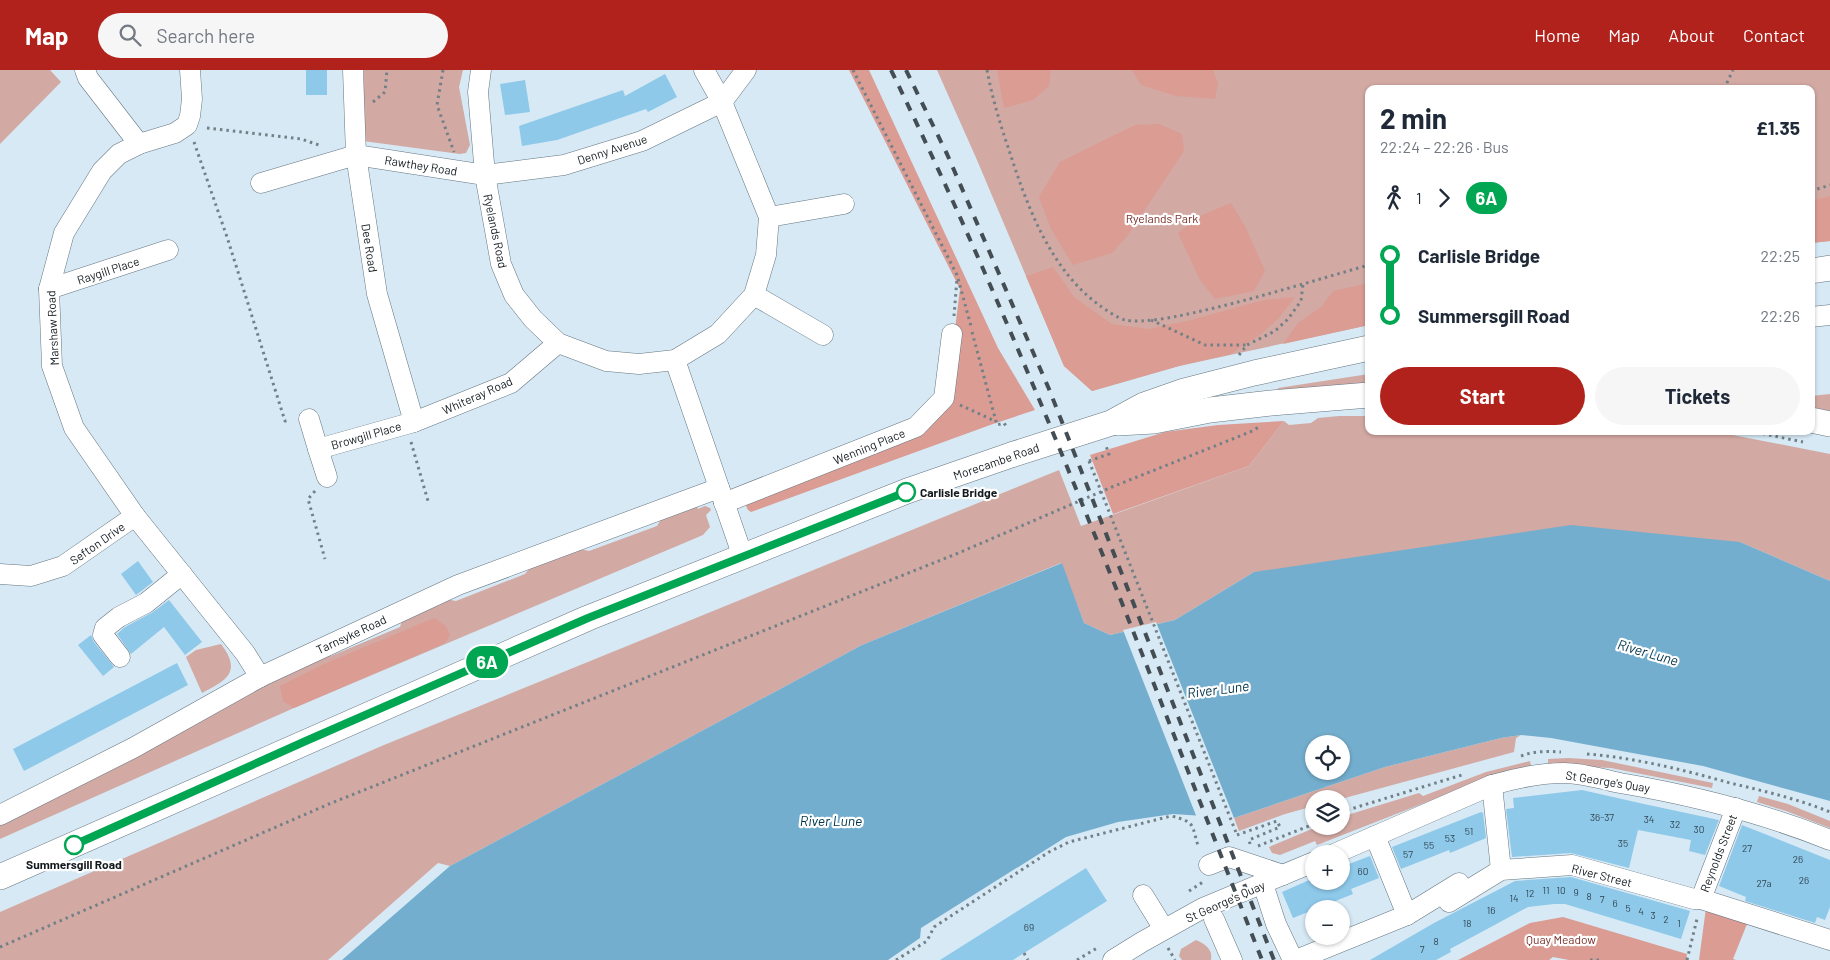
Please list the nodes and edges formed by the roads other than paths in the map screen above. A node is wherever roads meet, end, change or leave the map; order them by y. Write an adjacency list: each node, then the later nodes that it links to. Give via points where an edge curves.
1 (85, 70): 8 (street)
2 (190, 70): 8 (street, Marshaw Road, via 192,99 186,125 175,133)
3 (354, 70): 9 (street, Dee Road)
4 (481, 70): 10 (street, Ryelands Road, via 478,92)
5 (704, 70): 7 (street, Ryelands Road)
6 (746, 70): 7 (street, Denny Avenue)
7 (722, 102): 10 (street, Denny Avenue, via 642,141 564,165); 13 (street, Ryelands Road)
8 (139, 144): 17 (street, Marshaw Road, via 119,154 102,171 64,233)
9 (356, 155): 10 (street, Rawthey Road); 11 (street); 28 (street, Dee Road, via 377,294)
10 (485, 175): 23 (street, Ryelands Road, via 502,264 514,295)
11 (261, 183)
12 (844, 204): 13 (street)
13 (769, 216): 18 (street, Ryelands Road, via 766,255)
14 (168, 250): 17 (street, Raygill Place)
15 (1830, 268): 16 (main road)
16 (1815, 270)
17 (48, 289): 35 (street, Marshaw Road, via 52,366 74,428)
18 (754, 295): 22 (street); 25 (street, Ryelands Road, via 718,334)
19 (1830, 315): 20 (street)
20 (1815, 317)
21 (952, 334): 34 (street, Wenning Place, via 944,398 916,427)
22 (823, 335)
23 (558, 343): 25 (street, Ryelands Road, via 606,361 639,364); 28 (street, Whiteray Road, via 511,383)
24 (1365, 349): 31 (main road, Morecambe Road, via 1184,391 1144,405)
25 (675, 360): 34 (street)
26 (1365, 395): 31 (main road, Morecambe Road, via 1210,410 1154,421)
27 (309, 419): 32 (street, Browgill Place)
28 (414, 422): 32 (street, Browgill Place)
29 (1830, 424): 30 (main road)
30 (1815, 429)
31 (1108, 435): 36 (main road, Morecambe Road, via 1011,455 908,491)
32 (318, 449): 33 (street, Browgill Place)
33 (327, 477)
34 (721, 496): 36 (street); 40 (street, Tarnsyke Road, via 458,585)
35 (135, 516): 37 (street, Sefton Drive, via 63,566 31,576); 38 (street, Marshaw Road)
36 (743, 557): 51 (main road, Morecambe Road, via 588,618)
37 (0, 574)
38 (182, 574): 39 (street, via 146,603 105,628 104,635); 40 (street, Marshaw Road)
39 (120, 657)
40 (260, 676): 43 (street, Tarnsyke Road, via 132,748)
41 (1492, 785): 42 (street, St George's Quay, via 1520,777 1566,773 1654,788); 44 (street, St George's Quay); 49 (street)
42 (1736, 808): 45 (street, St George's Quay); 54 (street, Reynolds Street)
43 (0, 815)
44 (1375, 836): 46 (street, St George's Quay); 56 (street)
45 (1830, 840)
46 (1350, 847)
47 (1209, 865): 50 (street, via 1229,857)
48 (1305, 866): 50 (street, St George's Quay)
49 (1494, 868): 54 (street, River Street, via 1572,866 1694,899); 55 (street, River Street); 56 (street)
50 (1282, 875): 52 (street, St George's Quay)
51 (0, 877)
52 (1263, 884): 58 (street, St George's Quay, via 1203,908); 62 (street, via 1276,924)
53 (1143, 895): 58 (street)
54 (1701, 898): 59 (street, River Street)
55 (1450, 902)
56 (1407, 915): 62 (street)
57 (1214, 919): 61 (street)
58 (1166, 938): 60 (street, St George's Quay)
59 (1830, 940)
60 (1113, 960)
61 (1232, 960)
62 (1294, 960)

